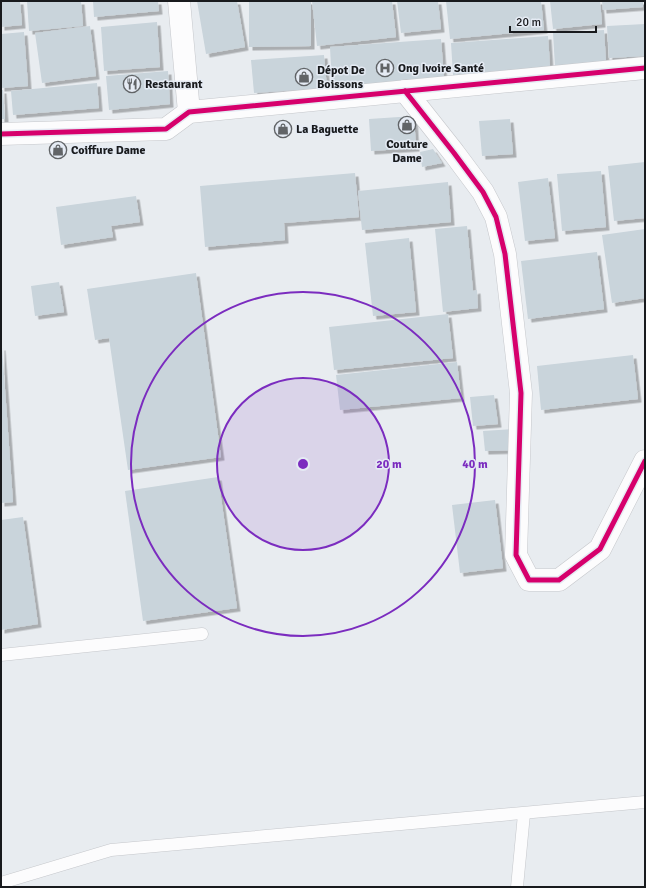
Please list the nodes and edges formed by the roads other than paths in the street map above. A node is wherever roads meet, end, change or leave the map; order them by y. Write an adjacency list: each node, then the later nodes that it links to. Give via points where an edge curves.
1 (179, 1): 4 (street)
2 (645, 68): 3 (street)
3 (405, 90): 4 (street); 6 (street, via 483,192 496,218 503,247 521,393 516,555 529,580 559,580 600,549)
4 (189, 112): 5 (street, via 166,129)
5 (1, 134)
6 (645, 461)
7 (202, 634): 8 (lane)
8 (1, 655)
9 (645, 802): 10 (lane)
10 (524, 814): 11 (lane, via 110,850); 12 (lane)
11 (1, 883)
12 (517, 887)

